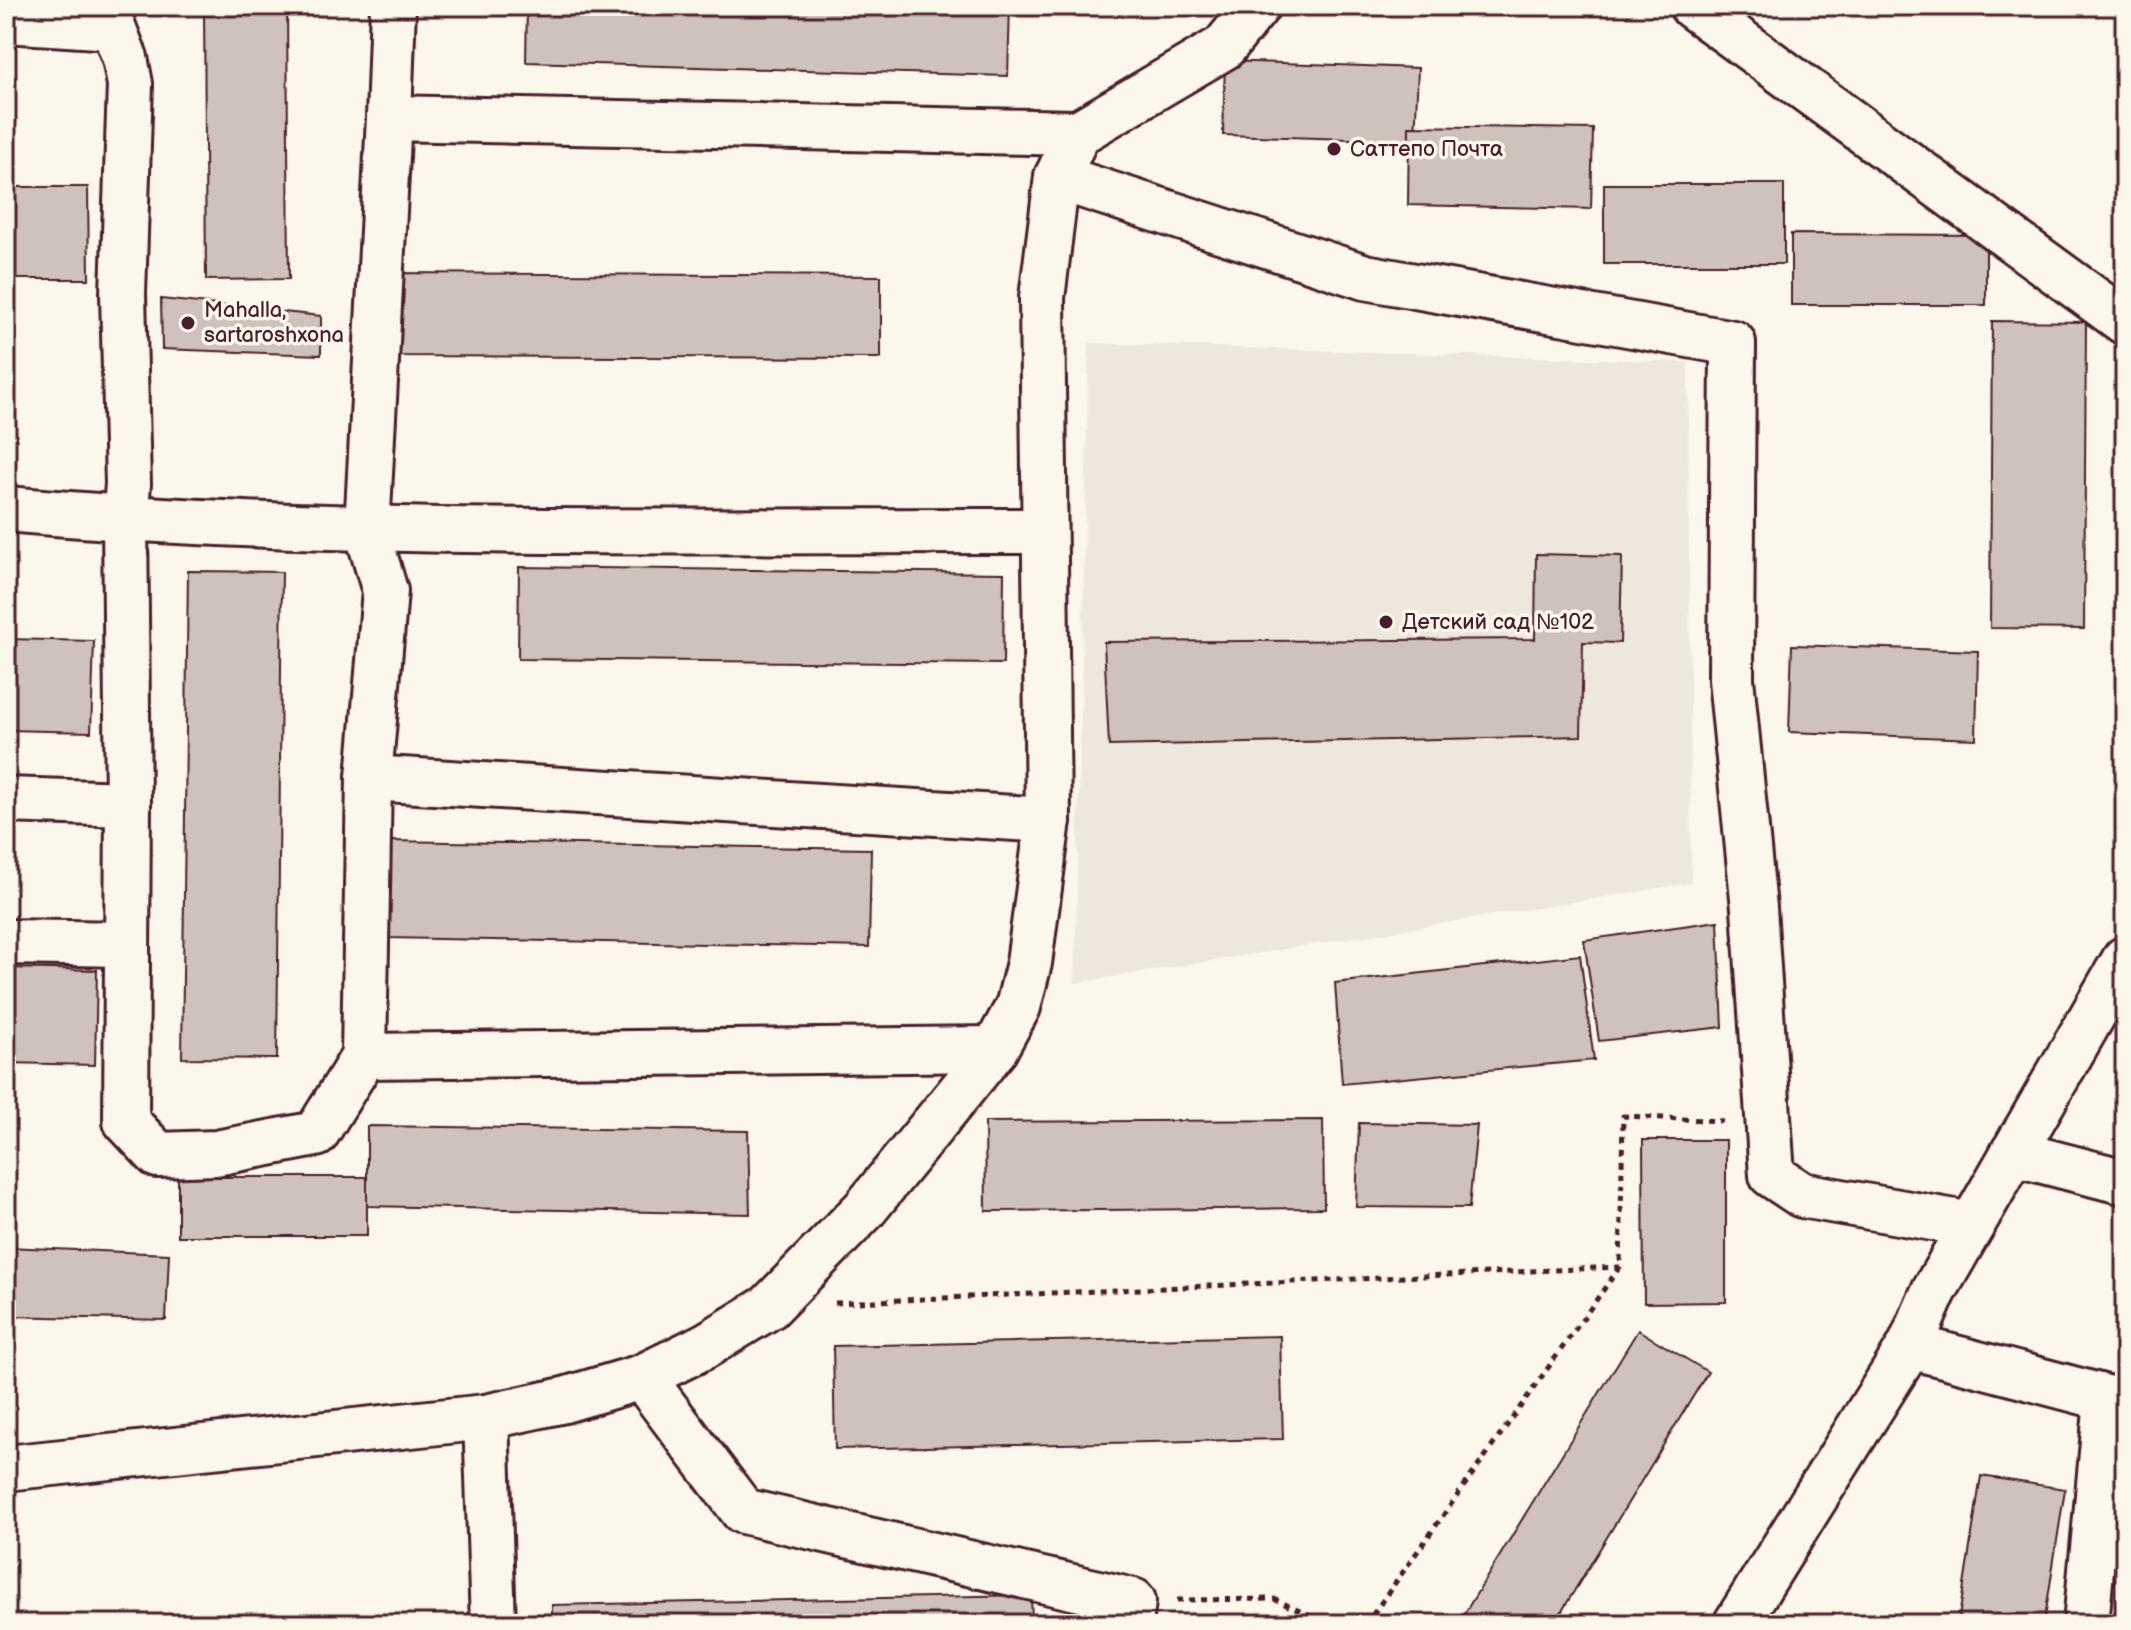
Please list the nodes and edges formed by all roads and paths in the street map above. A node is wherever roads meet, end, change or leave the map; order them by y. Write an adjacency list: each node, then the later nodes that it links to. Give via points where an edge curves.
1 (393, 6): 5 (street)
2 (1257, 6): 6 (street, via 1224,47)
3 (1692, 6): 8 (street)
4 (6, 20): 10 (street, via 113,27 125,58 130,164 123,294)
5 (389, 118): 6 (street); 11 (street)
6 (1078, 133): 7 (street)
7 (1057, 177): 12 (street, via 1042,298); 22 (street, via 1365,277 1733,343 1731,679)
8 (2125, 322)
9 (6, 509): 10 (street)
10 (125, 520): 11 (street); 15 (street)
11 (367, 530): 12 (street); 13 (street, via 385,591)
12 (1044, 531): 16 (street)
13 (369, 778): 16 (street); 21 (street)
14 (6, 800): 15 (street)
15 (128, 804): 18 (street)
16 (1048, 820): 20 (street, via 1029,963 1018,1007)
17 (6, 942): 18 (street)
18 (127, 944): 21 (street, via 126,1121 158,1155 216,1153 316,1134)
19 (2125, 959): 23 (street)
20 (995, 1049): 21 (street); 27 (street, via 864,1210)
21 (364, 1056)
22 (1768, 1122): 25 (street, via 1772,1175 1802,1195); 26 (path, via 1623,1116)
23 (2013, 1153): 24 (street); 25 (street)
24 (2125, 1182)
25 (1972, 1225): 28 (street)
26 (1620, 1267): 27 (path); 36 (path)
27 (769, 1307): 29 (street)
28 (1910, 1346): 30 (street); 37 (street)
29 (642, 1377): 31 (street); 33 (street, via 743,1511)
30 (2116, 1401): 38 (street)
31 (486, 1417): 32 (street); 34 (street)
32 (6, 1468)
33 (1131, 1612): 35 (path, via 1274,1599)
34 (493, 1624)
35 (1327, 1624)
36 (1366, 1624)
37 (1736, 1624)
38 (2086, 1624)

